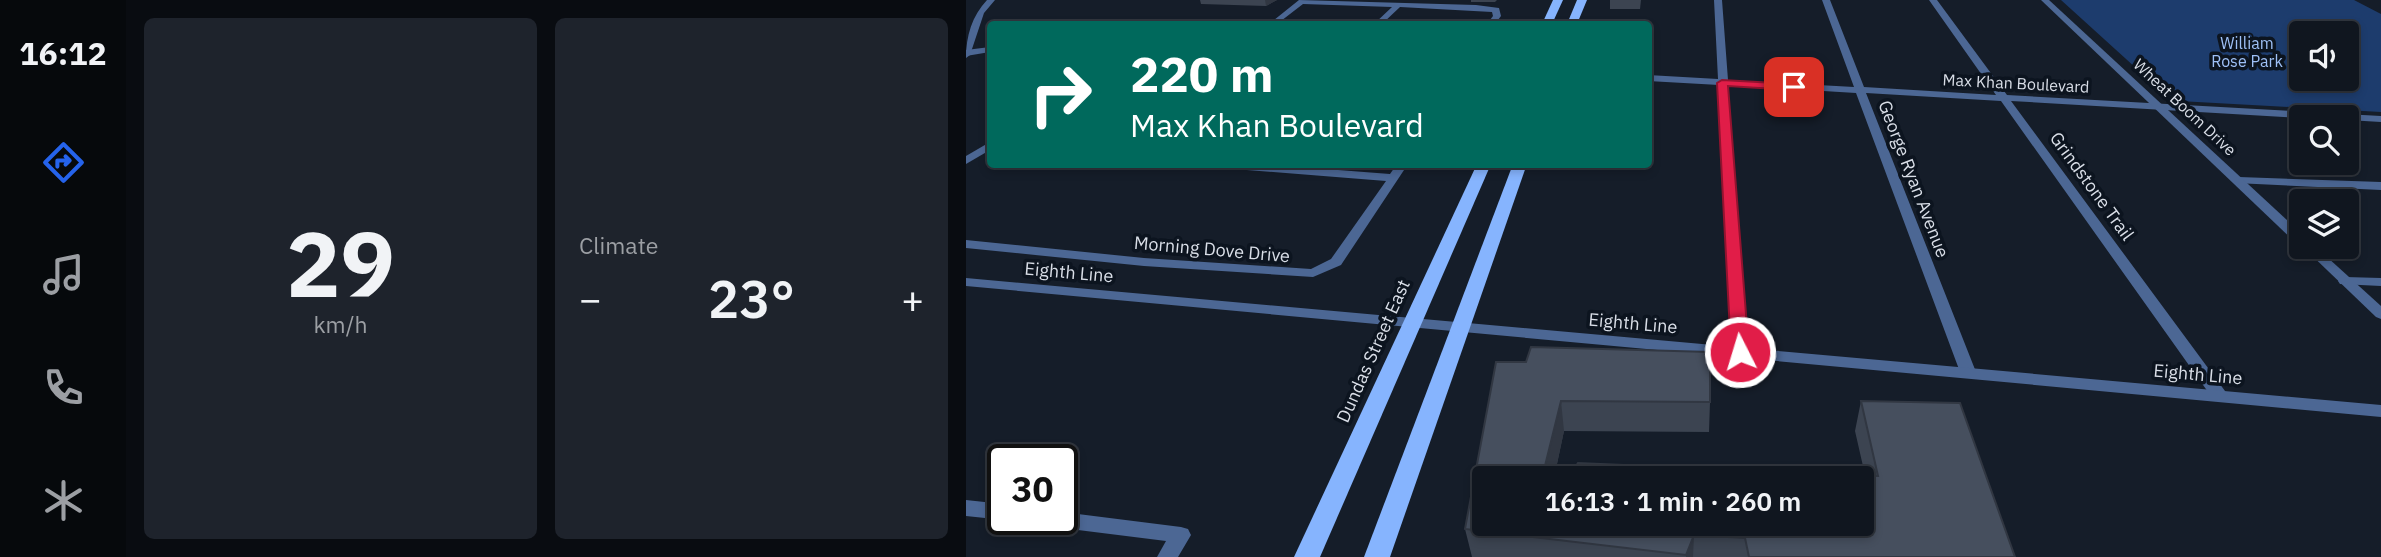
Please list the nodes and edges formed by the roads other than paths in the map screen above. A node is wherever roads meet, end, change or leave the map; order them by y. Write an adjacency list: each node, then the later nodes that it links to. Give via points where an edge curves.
1 (991, 0): 16 (street, via 980,12)
2 (1558, 0): 13 (main road)
3 (1581, 0): 14 (main road)
4 (1718, 0): 18 (street)
5 (1826, 0): 19 (street, George Ryan Avenue)
6 (1933, 0): 20 (street, Grindstone Trail)
7 (2045, 0): 21 (street, Wheat Boom Drive)
8 (1303, 1): 9 (street); 10 (street)
9 (1397, 6): 11 (street); 12 (street, via 1491,9 1496,10)
10 (1277, 21)
11 (1381, 21)
12 (1493, 21)
13 (1548, 21)
14 (1573, 21)
15 (987, 50): 16 (street)
16 (966, 54)
17 (1652, 78): 18 (street, Max Khan Boulevard)
18 (1722, 83): 19 (street, Max Khan Boulevard); 43 (street)
19 (1861, 90): 20 (street, Max Khan Boulevard); 44 (street, George Ryan Avenue)
20 (2004, 98): 21 (street, Max Khan Boulevard); 45 (street, Grindstone Trail)
21 (2158, 106): 22 (street, Max Khan Boulevard); 32 (street, Wheat Boom Drive)
22 (2381, 119)
23 (966, 147): 24 (street)
24 (987, 147)
25 (987, 148): 26 (street)
26 (966, 161)
27 (1262, 168): 31 (street)
28 (1400, 168): 31 (street, Morning Dove Drive)
29 (1481, 168): 41 (main road, Dundas Street East)
30 (1519, 168): 42 (main road)
31 (1394, 178): 35 (street, Morning Dove Drive, via 1336,262 1313,273)
32 (2239, 181): 33 (street); 34 (street, Wheat Boom Drive)
33 (2381, 186)
34 (2289, 229)
35 (966, 244)
36 (2322, 259): 37 (street)
37 (2345, 281): 39 (street); 40 (street)
38 (966, 282): 41 (street, Eighth Line)
39 (2381, 282)
40 (2381, 314)
41 (1413, 322): 42 (street, Eighth Line); 51 (main road, Dundas Street East)
42 (1459, 329): 43 (street, Eighth Line); 52 (main road)
43 (1740, 352): 44 (street, Eighth Line)
44 (1968, 372): 45 (street, Eighth Line)
45 (2219, 396): 46 (street, Eighth Line)
46 (2381, 411)
47 (966, 508): 48 (street)
48 (987, 510)
49 (1078, 522): 50 (street, via 1181,535)
50 (1167, 557)
51 (1307, 557)
52 (1377, 557)

